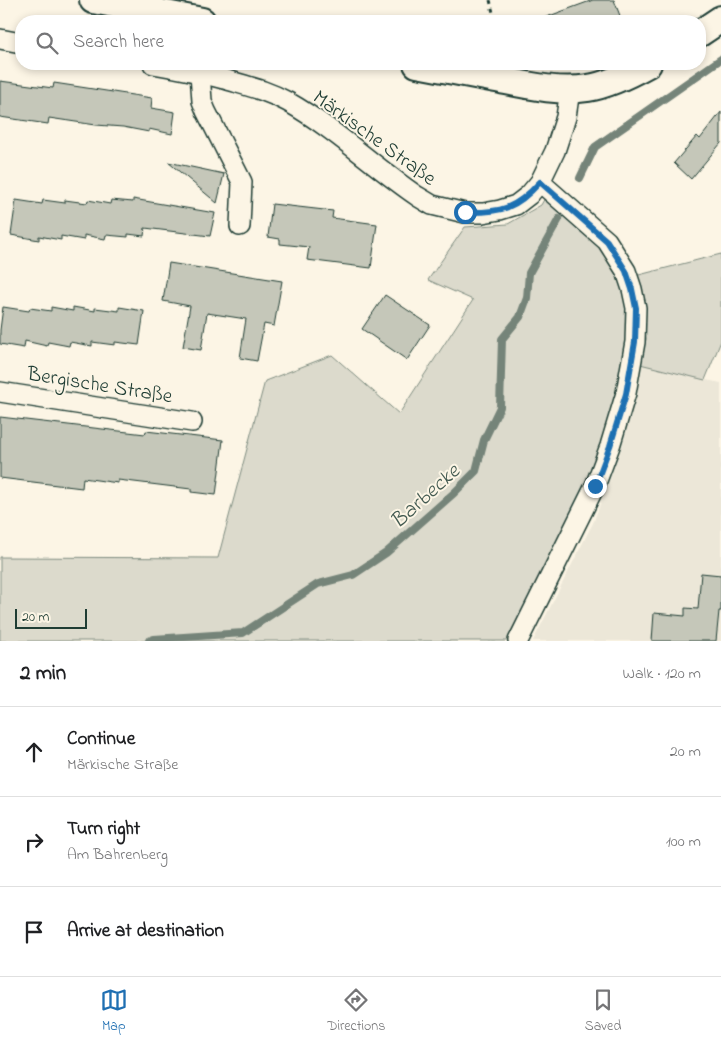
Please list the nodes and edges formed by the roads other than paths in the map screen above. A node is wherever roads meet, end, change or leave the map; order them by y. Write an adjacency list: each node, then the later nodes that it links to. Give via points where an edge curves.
1 (94, 0): 2 (main road)
2 (171, 15)
3 (721, 19): 4 (main road)
4 (706, 28)
5 (0, 39): 6 (street)
6 (15, 42)
7 (184, 70): 10 (street, Märkische Straße)
8 (449, 70): 11 (main road)
9 (638, 70): 11 (main road, via 589,88)
10 (200, 73): 12 (street, Märkische Straße, via 261,89 289,103 432,205 465,212 500,210 516,205); 13 (street, via 202,101 242,182)
11 (570, 90): 12 (street, Märkische Straße, via 566,117 555,151)
12 (540, 182): 16 (street, via 607,241 626,271 636,308 635,342 626,394 595,486)
13 (240, 226)
14 (0, 392): 15 (street, Bergische Straße)
15 (192, 422)
16 (518, 641)

